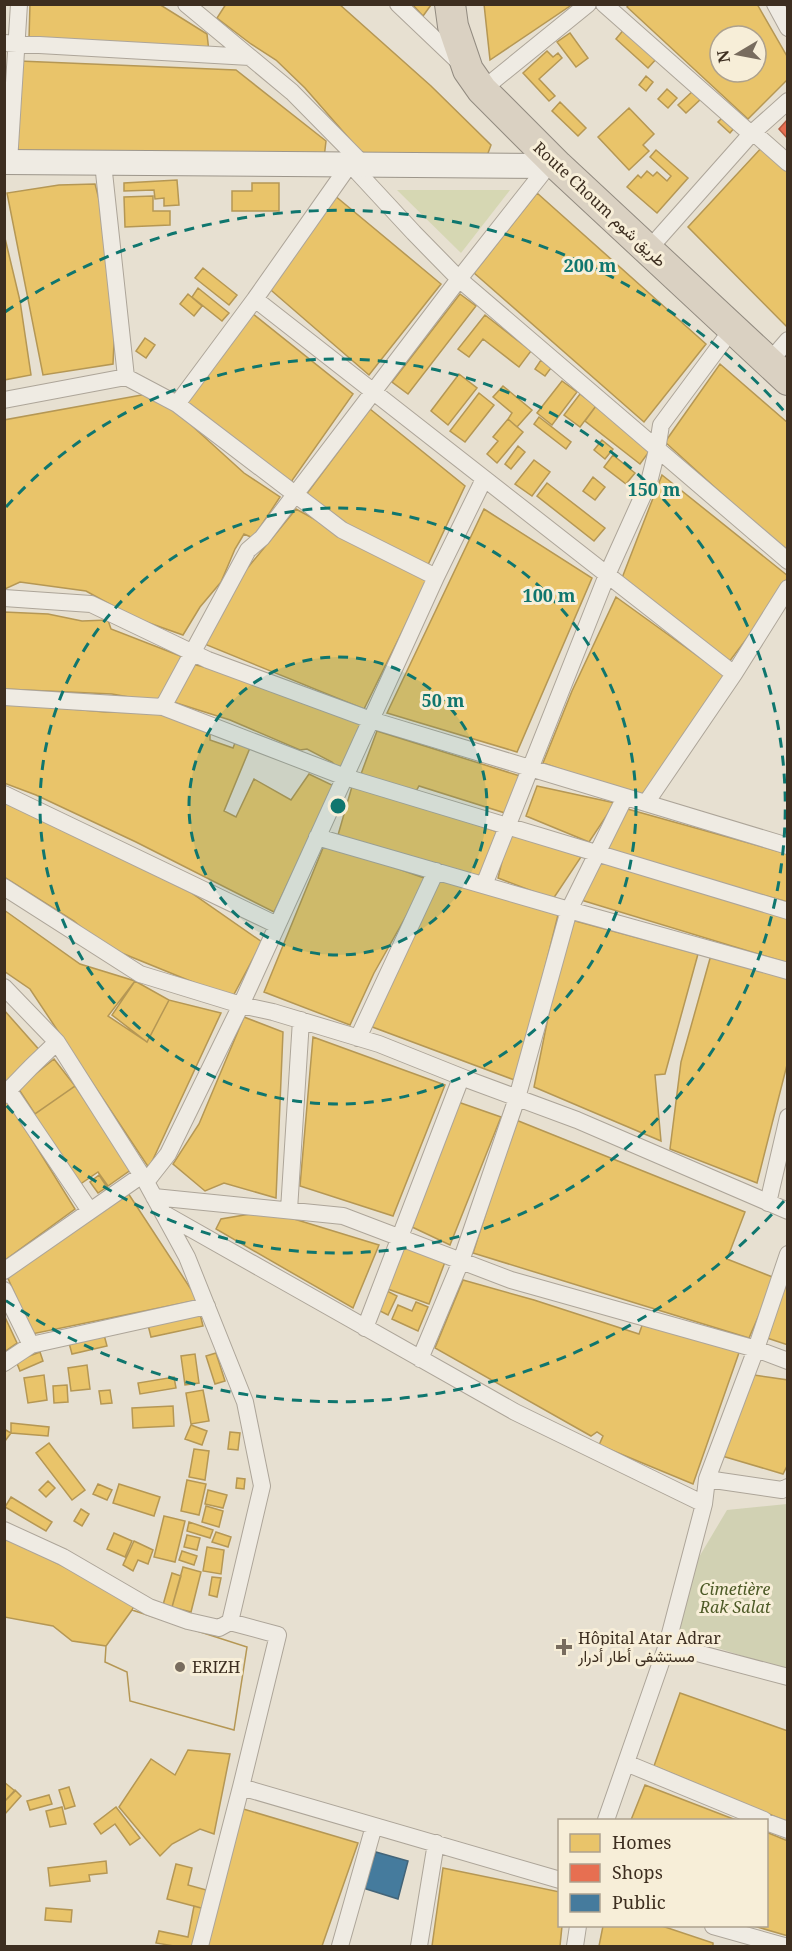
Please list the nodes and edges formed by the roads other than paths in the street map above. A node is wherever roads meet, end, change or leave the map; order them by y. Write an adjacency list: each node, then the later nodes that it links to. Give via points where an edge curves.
1 (20, 4): 9 (street)
2 (186, 4): 10 (street)
3 (398, 4): 11 (street)
4 (450, 4): 11 (highway, Route Choum طريق شوم, via 453,26)
5 (588, 4): 11 (street)
6 (604, 4): 13 (street)
7 (775, 4): 8 (street)
8 (788, 28)
9 (10, 44): 10 (street); 14 (street)
10 (250, 57): 16 (street, via 292,92)
11 (475, 80): 18 (highway, Route Choum طريق شوم)
12 (788, 101): 13 (street)
13 (752, 133): 17 (street); 19 (street)
14 (7, 162): 15 (street)
15 (103, 163): 16 (street); 25 (street)
16 (357, 164): 18 (street); 20 (street, via 414,233); 21 (street)
17 (788, 164)
18 (553, 166): 19 (highway, Route Choum طريق شوم); 20 (street)
19 (648, 250): 22 (highway, Route Choum طريق شوم)
20 (459, 279): 26 (street); 29 (street)
21 (255, 299): 26 (street); 28 (street)
22 (733, 328): 24 (highway, Route Choum طريق شوم); 29 (street, via 661,425)
23 (788, 340): 24 (street)
24 (778, 371)
25 (126, 377): 27 (street); 28 (street)
26 (374, 392): 30 (street); 31 (street)
27 (4, 400)
28 (177, 404): 31 (street)
29 (657, 450): 32 (street); 33 (street, via 649,482)
30 (484, 479): 33 (street); 34 (street)
31 (296, 495): 34 (street, via 342,530); 37 (street, via 248,550)
32 (788, 561)
33 (607, 575): 38 (street); 42 (street)
34 (436, 577): 41 (street)
35 (788, 588): 38 (street)
36 (4, 598): 37 (street, via 91,604)
37 (191, 652): 40 (street); 41 (street)
38 (734, 674): 46 (street)
39 (4, 697): 40 (street)
40 (163, 707): 43 (street)
41 (371, 720): 42 (street); 43 (street)
42 (530, 768): 45 (street); 47 (street)
43 (345, 777): 47 (street); 48 (street)
44 (4, 795): 56 (street)
45 (626, 797): 46 (street); 50 (street)
46 (646, 803): 49 (street)
47 (507, 826): 50 (street); 52 (street)
48 (317, 837): 51 (street); 56 (street)
49 (788, 846)
50 (598, 853): 54 (street); 55 (street)
51 (436, 871): 52 (street); 61 (street)
52 (484, 885): 54 (street)
53 (4, 887): 59 (street, via 140,974)
54 (569, 910): 57 (street); 65 (street)
55 (788, 911)
56 (277, 925): 59 (street)
57 (788, 971)
58 (4, 987): 62 (street)
59 (241, 1005): 60 (street); 67 (street, via 168,1154)
60 (301, 1020): 61 (street); 69 (street)
61 (358, 1038): 63 (street)
62 (57, 1042): 64 (street); 67 (street)
63 (461, 1078): 65 (street); 73 (street)
64 (7, 1093): 70 (street)
65 (517, 1098): 68 (street); 75 (street)
66 (788, 1117): 68 (street)
67 (147, 1185): 69 (street); 70 (street); 72 (street)
68 (768, 1203): 71 (street)
69 (289, 1210): 73 (street, via 344,1216)
70 (90, 1211): 76 (street)
71 (788, 1211)
72 (163, 1213): 78 (street); 79 (street)
73 (400, 1237): 75 (street); 79 (street)
74 (788, 1254): 81 (street)
75 (461, 1261): 81 (street, via 511,1280); 82 (street)
76 (4, 1271)
77 (4, 1290): 80 (street)
78 (207, 1306): 80 (street); 89 (street, via 245,1402 262,1486)
79 (365, 1328): 82 (street)
80 (31, 1345): 84 (street)
81 (756, 1349): 83 (street); 85 (street)
82 (420, 1359): 87 (street, via 515,1413)
83 (788, 1361)
84 (4, 1363)
85 (707, 1479): 86 (street, via 782,1490); 87 (street)
86 (788, 1487)
87 (704, 1504): 90 (street)
88 (4, 1530): 89 (street, via 63,1557 149,1607 219,1628)
89 (230, 1622): 93 (street, via 278,1635)
90 (667, 1645): 91 (street); 92 (street)
91 (788, 1677)
92 (626, 1763): 94 (street); 95 (street)
93 (241, 1787): 97 (street); 103 (street)
94 (607, 1819)
95 (760, 1819)
96 (768, 1822): 98 (street)
97 (374, 1826): 99 (street); 104 (street)
98 (788, 1830)
99 (436, 1844): 100 (street); 105 (street)
100 (558, 1879)
101 (578, 1927): 106 (street)
102 (719, 1928): 107 (street); 108 (street)
103 (200, 1947)
104 (340, 1947)
105 (419, 1947)
106 (575, 1947)
107 (723, 1947)
108 (784, 1947)

